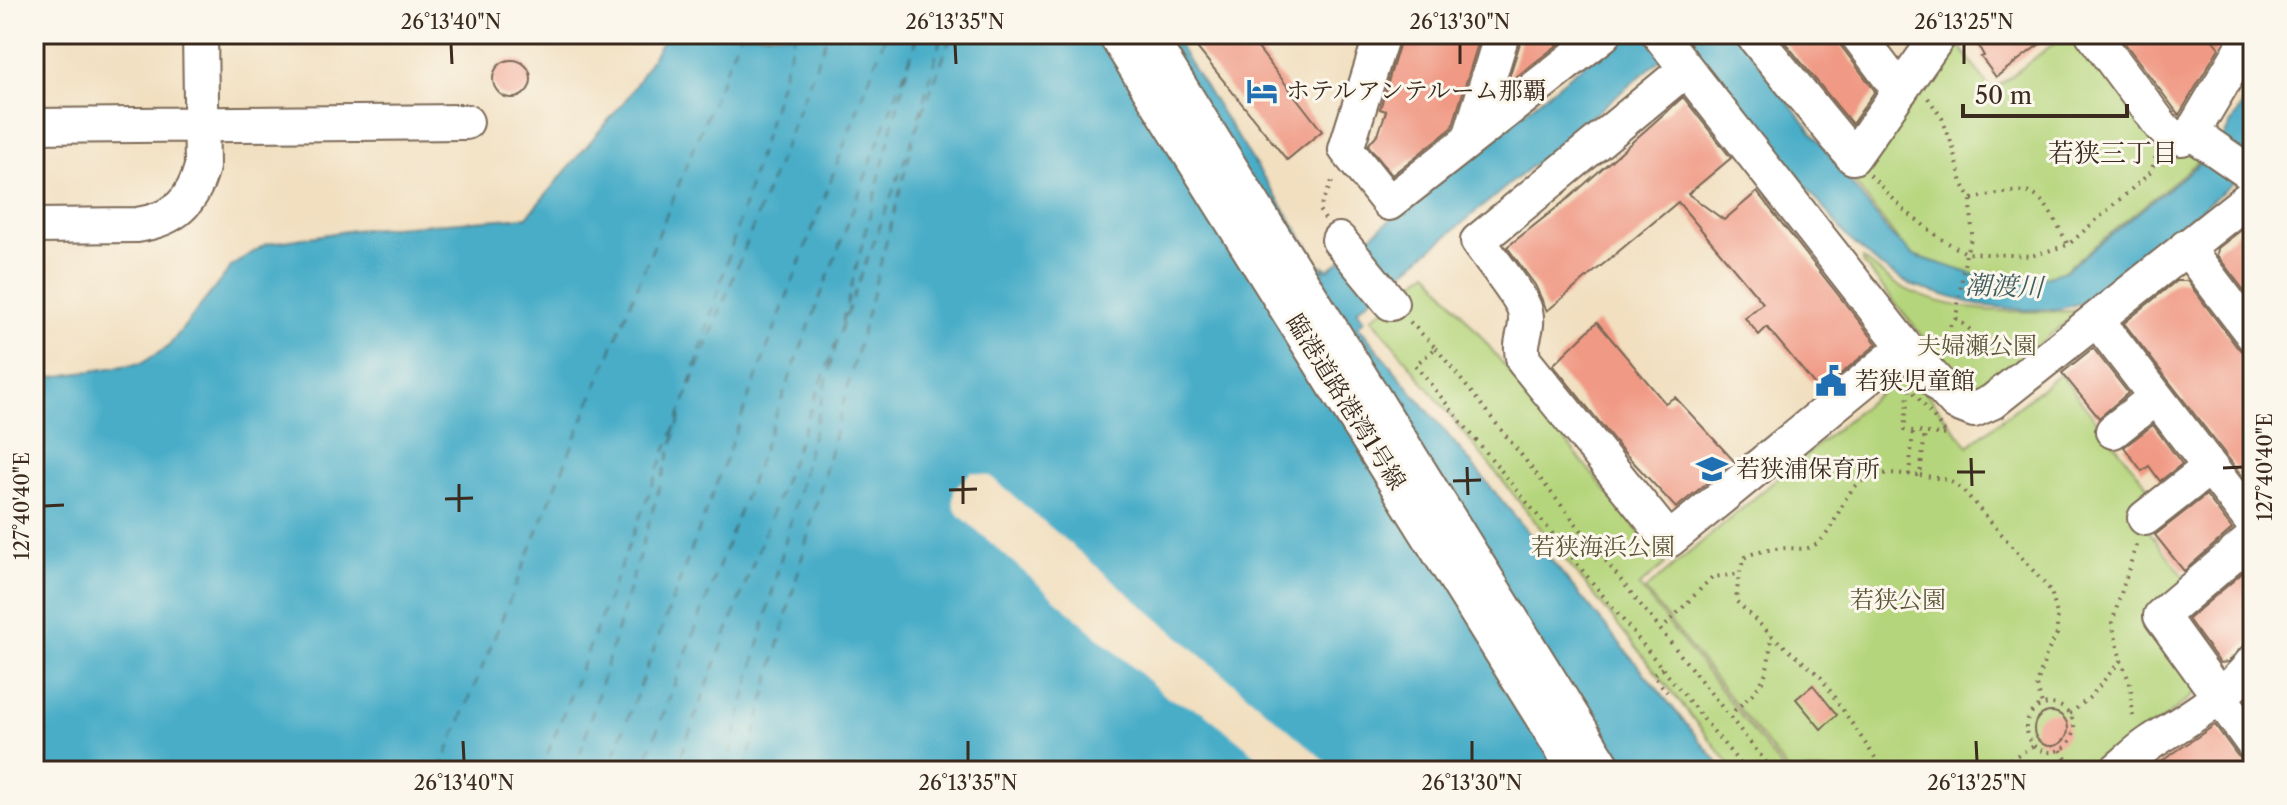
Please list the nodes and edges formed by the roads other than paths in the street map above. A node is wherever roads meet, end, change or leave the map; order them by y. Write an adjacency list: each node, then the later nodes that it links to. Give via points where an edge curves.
1 (200, 34): 15 (street)
2 (1115, 34): 36 (street, 臨港道路港湾1号線)
3 (1147, 34): 37 (street, 臨港道路港湾1号線)
4 (1382, 34): 17 (street, via 1346,149 1389,203)
5 (1502, 34): 17 (street)
6 (1604, 34): 17 (street)
7 (1752, 34): 13 (street, via 1853,157)
8 (1857, 34): 13 (street)
9 (1940, 34): 13 (street)
10 (2093, 34): 18 (street)
11 (2239, 40): 18 (street)
12 (1673, 52): 26 (street); 26 (street, via 1478,241 1525,309 1526,330 1519,346 1524,361 1669,540)
13 (1906, 83)
14 (466, 122): 15 (street)
15 (203, 124): 16 (street); 20 (street, via 197,187 169,217 137,225)
16 (34, 126)
17 (1470, 138)
18 (2191, 138): 19 (street)
19 (2252, 181): 22 (street)
20 (34, 226)
21 (1339, 240): 23 (street)
22 (2186, 247): 24 (street); 25 (street)
23 (1391, 303)
24 (2097, 320): 26 (street, via 1992,402 1974,410 1956,403); 27 (street)
25 (2253, 335)
26 (1918, 349)
27 (2156, 397): 28 (street); 29 (street)
28 (2113, 431)
29 (2210, 467): 30 (street); 31 (street)
30 (2253, 523)
31 (2142, 528)
32 (2253, 538): 34 (street, via 2161,616)
33 (2253, 662): 34 (street)
34 (2217, 696): 35 (street); 38 (street)
35 (2253, 743)
36 (1576, 771)
37 (1606, 771)
38 (2117, 771)

